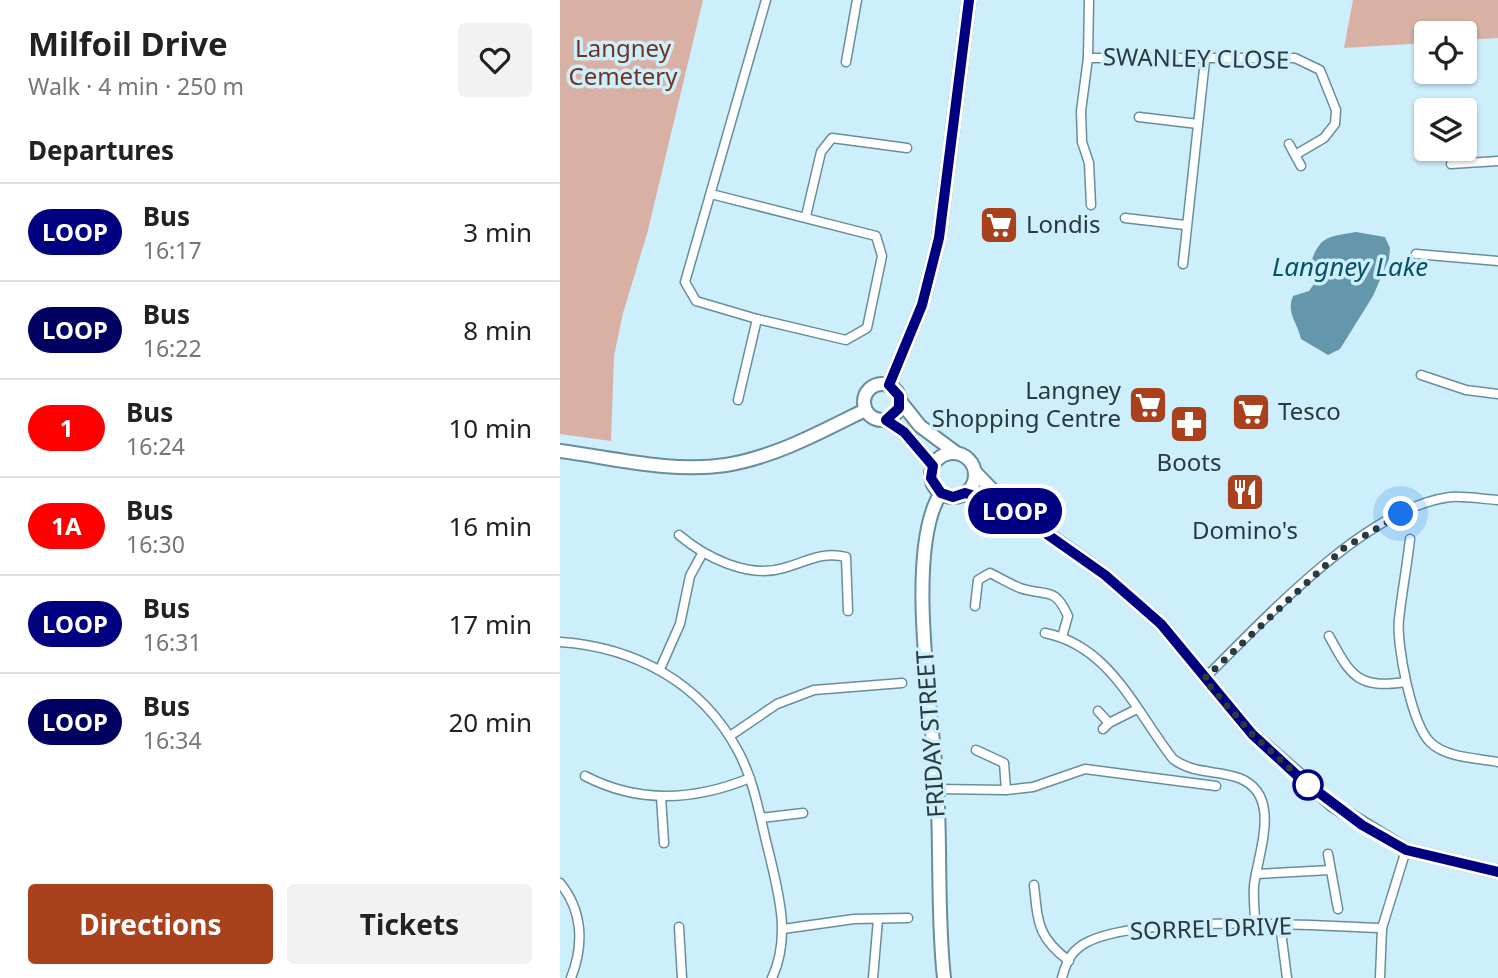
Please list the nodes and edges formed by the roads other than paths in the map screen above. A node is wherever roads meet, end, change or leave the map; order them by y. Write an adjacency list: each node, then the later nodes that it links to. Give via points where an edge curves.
1 (766, 0): 16 (street)
2 (858, 0): 7 (street)
3 (970, 0): 26 (main road, via 939,238 922,305)
4 (1089, 0): 5 (street, SWANLEY CLOSE)
5 (1088, 58): 6 (street, SWANLEY CLOSE); 17 (street, SWANLEY CLOSE, via 1081,111)
6 (1205, 60): 9 (street); 12 (street, SWANLEY CLOSE, via 1296,58 1320,70 1336,110 1335,124 1324,138)
7 (846, 62)
8 (1139, 117): 9 (street)
9 (1198, 124): 20 (street)
10 (1289, 144): 12 (street)
11 (907, 148): 18 (street, via 832,138 821,152)
12 (1295, 155): 15 (street)
13 (1498, 161): 14 (street)
14 (1451, 164)
15 (1301, 166)
16 (711, 194): 18 (street); 24 (street, via 685,282 696,301)
17 (1091, 205)
18 (806, 216): 24 (street, via 876,236 882,256 867,328 846,340)
19 (1125, 218): 20 (street)
20 (1185, 225): 23 (street)
21 (1416, 254): 22 (street)
22 (1498, 261)
23 (1183, 264)
24 (757, 319): 28 (street)
25 (1421, 375): 27 (street, via 1466,390)
26 (889, 385): 29 (main road); 30 (main road, via 871,388 864,398)
27 (1498, 394)
28 (738, 400)
29 (900, 401): 31 (main road, via 897,413); 33 (main road, via 920,426)
30 (865, 410): 31 (main road, via 874,419); 32 (main road, via 803,441 724,465 682,467)
31 (886, 420): 34 (main road, via 904,432)
32 (560, 451)
33 (955, 453): 34 (main road, via 942,456); 35 (main road, via 968,458)
34 (933, 466): 36 (main road, via 931,478)
35 (975, 472): 37 (main road); 39 (main road)
36 (941, 493): 37 (main road, via 953,497); 61 (main road, FRIDAY STREET, via 928,523 922,604)
37 (965, 493): 39 (main road)
38 (1498, 500): 50 (street, via 1450,497 1388,520 1344,548)
39 (1007, 506): 50 (main road, via 1105,575 1161,624)
40 (680, 535): 42 (street)
41 (1410, 539): 51 (street, via 1398,622)
42 (702, 554): 44 (street, via 767,570 825,554 846,557); 49 (street, via 690,576 680,624)
43 (975, 606): 47 (street, via 978,580 990,573 1023,589 1051,592 1068,616)
44 (849, 611)
45 (1045, 633): 47 (street)
46 (1329, 636): 51 (street, via 1356,678 1370,685)
47 (1062, 637): 53 (street, via 1104,662)
48 (560, 642): 49 (street, via 632,655)
49 (660, 669): 55 (street, via 688,689)
50 (1204, 679): 67 (main road, via 1252,734 1301,779 1362,825)
51 (1406, 682): 57 (street, via 1419,728 1432,744 1447,752)
52 (902, 683): 55 (street, via 814,690 777,704)
53 (1137, 709): 54 (street, via 1106,726); 71 (street, via 1172,758 1185,768 1240,779 1256,789 1266,821)
54 (1098, 711)
55 (730, 736): 59 (street)
56 (976, 750): 62 (street, via 1004,763)
57 (1498, 761)
58 (585, 776): 63 (street, via 623,792)
59 (750, 778): 63 (street, via 718,790); 65 (street)
60 (1216, 786): 62 (street, via 1085,769 1033,787)
61 (937, 789): 62 (street); 87 (main road, FRIDAY STREET)
62 (1006, 790)
63 (661, 797): 66 (street)
64 (803, 813): 65 (street)
65 (761, 818): 80 (street)
66 (664, 843)
67 (1406, 850): 70 (main road); 81 (street)
68 (1328, 855): 69 (street)
69 (1331, 870): 71 (street); 74 (street)
70 (1498, 872)
71 (1256, 874): 77 (street)
72 (560, 883): 83 (street, via 571,899 579,926 580,951)
73 (1034, 885): 82 (street, via 1038,927 1051,948)
74 (1338, 909)
75 (908, 918): 76 (street)
76 (878, 919): 80 (street); 86 (street)
77 (1255, 924): 78 (street, SORREL DRIVE); 82 (street, SORREL DRIVE, via 1134,929 1103,935 1076,949)
78 (1280, 924): 81 (street, SORREL DRIVE); 89 (street)
79 (679, 927): 84 (street)
80 (783, 929): 85 (street)
81 (1382, 929): 90 (street)
82 (1069, 961): 88 (street, SORREL DRIVE)
83 (571, 978)
84 (682, 978)
85 (772, 978)
86 (873, 978)
87 (944, 978)
88 (1062, 978)
89 (1287, 978)
90 (1380, 978)

